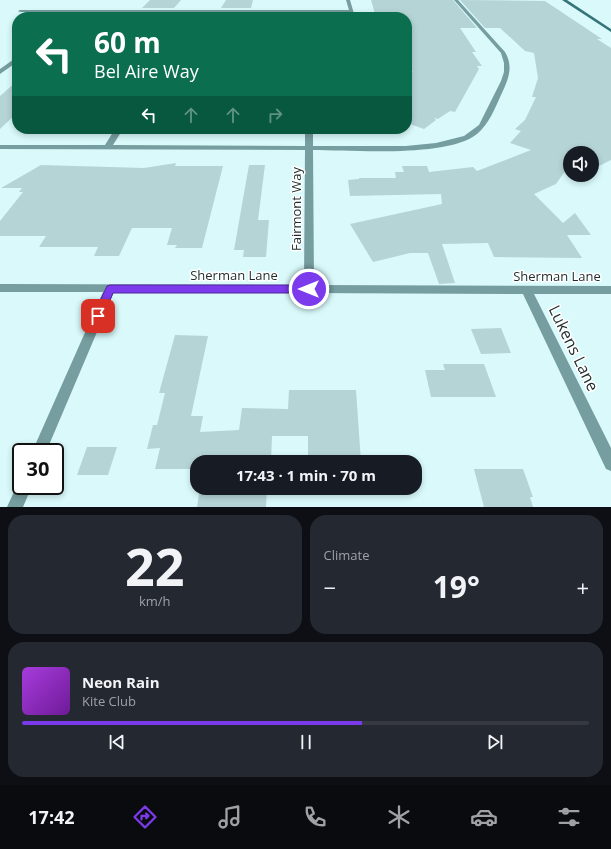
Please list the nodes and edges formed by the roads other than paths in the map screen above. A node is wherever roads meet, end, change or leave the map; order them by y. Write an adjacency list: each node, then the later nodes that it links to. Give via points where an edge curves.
1 (348, 0): 7 (street)
2 (456, 0): 15 (street, via 507,60 506,77 480,127 458,140 436,146)
3 (564, 0): 8 (street)
4 (20, 11): 5 (street)
5 (78, 11): 6 (street)
6 (193, 11): 7 (street)
7 (352, 11)
8 (611, 31)
9 (12, 63): 10 (street)
10 (0, 72)
11 (116, 134): 14 (street)
12 (309, 134): 15 (street, Fairmont Way)
13 (0, 147): 14 (street)
14 (108, 147): 15 (street)
15 (310, 147): 18 (street, Fairmont Way)
16 (0, 288): 17 (street, Sherman Lane)
17 (110, 289): 18 (street, Sherman Lane); 21 (street)
18 (309, 289): 19 (street, Sherman Lane)
19 (527, 290): 20 (street, Sherman Lane); 22 (street, Lukens Lane)
20 (611, 290)
21 (43, 443)
22 (611, 464)
23 (20, 495): 24 (street)
24 (15, 507)

